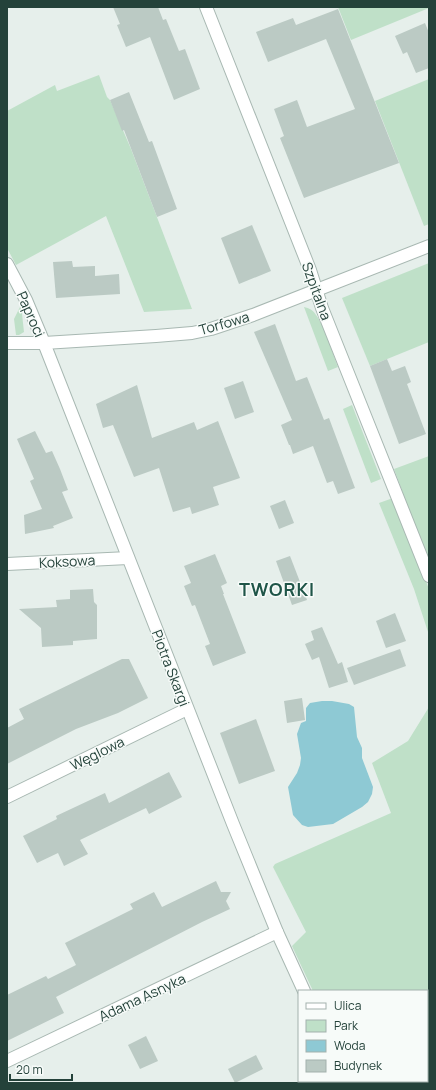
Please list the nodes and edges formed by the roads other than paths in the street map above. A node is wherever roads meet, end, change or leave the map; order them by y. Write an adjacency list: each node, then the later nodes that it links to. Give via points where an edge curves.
1 (206, 7): 4 (street, Szpitalna)
2 (429, 246): 4 (street, Torfowa)
3 (7, 264): 5 (street, Paproci)
4 (317, 289): 5 (street, Torfowa, via 239,320 202,331); 9 (street, Szpitalna, via 322,308)
5 (44, 342): 6 (street, Torfowa); 7 (street, Piotra Skargi)
6 (7, 343)
7 (128, 558): 8 (street, Koksowa); 10 (street, Piotra Skargi)
8 (7, 564)
9 (429, 576)
10 (187, 709): 11 (street, Węglowa); 12 (street, Piotra Skargi)
11 (7, 797)
12 (277, 932): 13 (street, Piotra Skargi); 14 (street, Adama Asnyka)
13 (304, 990)
14 (7, 1061)

